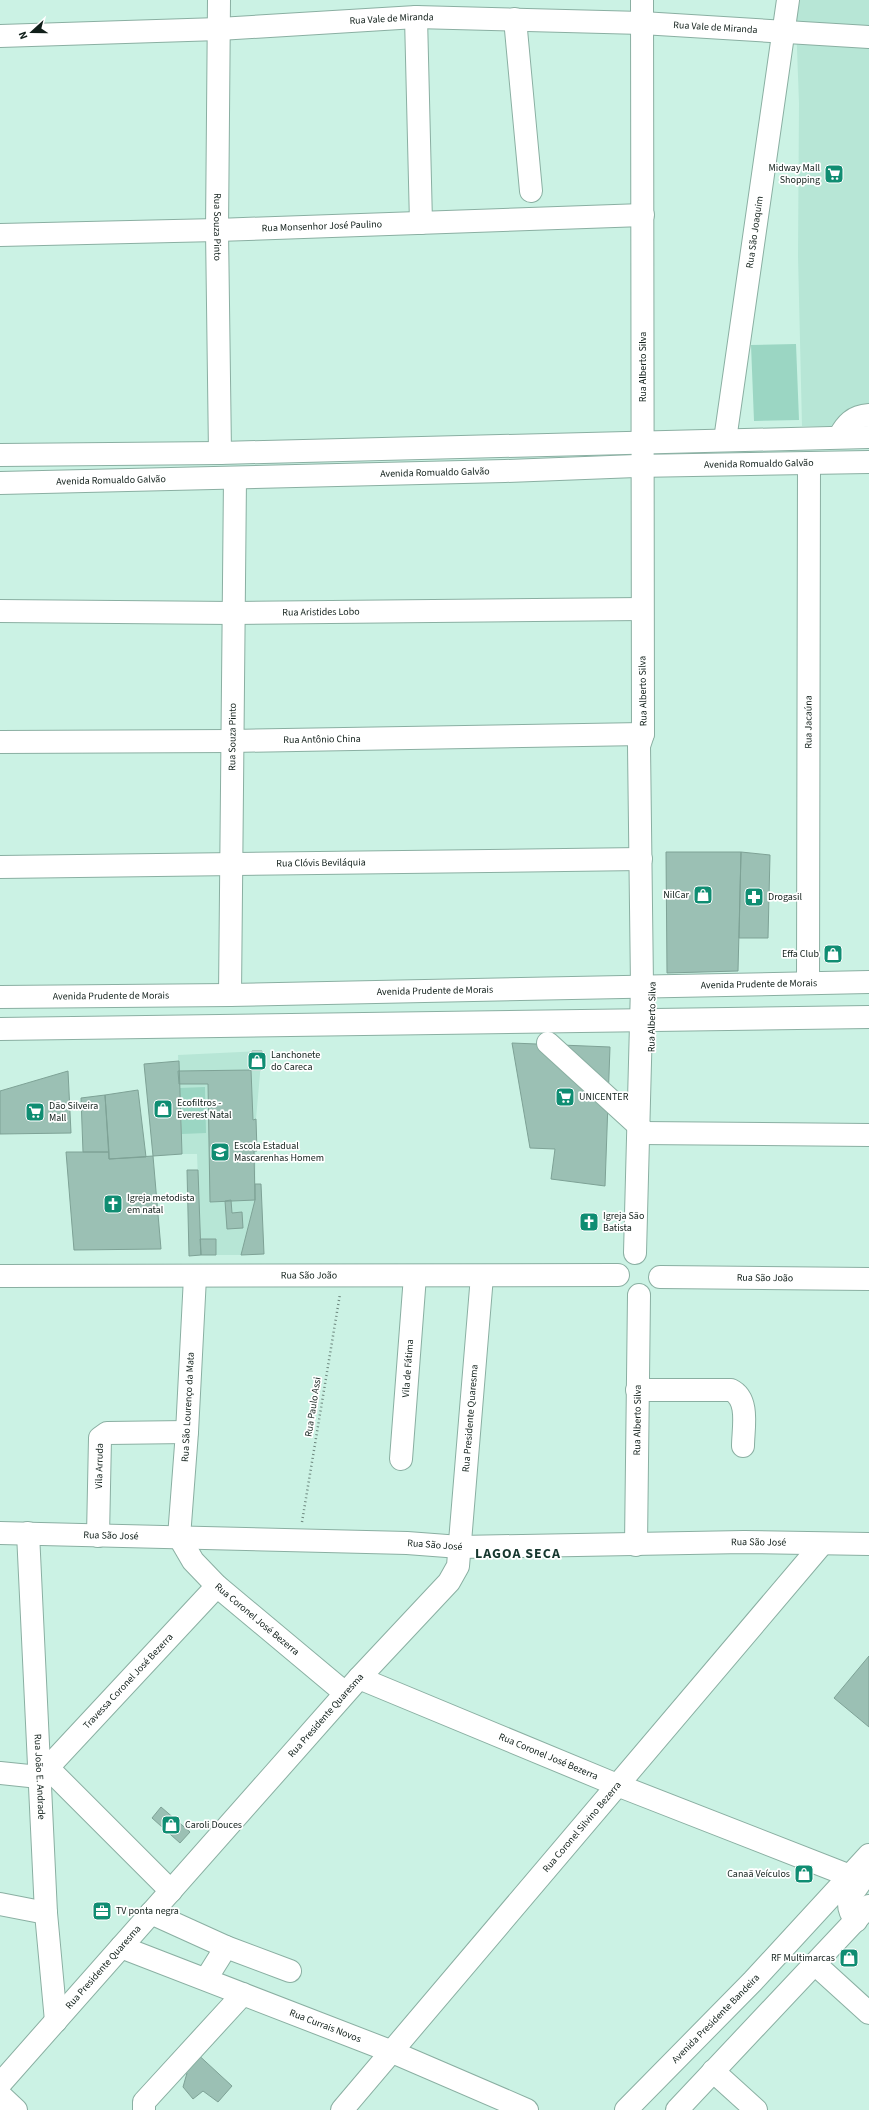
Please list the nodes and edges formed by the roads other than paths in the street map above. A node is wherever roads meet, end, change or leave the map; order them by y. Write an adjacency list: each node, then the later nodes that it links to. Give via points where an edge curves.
1 (219, 0): 7 (street, Rua Souza Pinto)
2 (642, 0): 6 (street, Rua Alberto Silva)
3 (788, 0): 8 (street, Rua São Joaquim)
4 (416, 17): 5 (street, Rua Vale de Miranda); 7 (street, Rua Vale de Miranda); 13 (street)
5 (515, 19): 6 (street, Rua Vale de Miranda); 11 (street)
6 (642, 23): 8 (street, Rua Vale de Miranda); 12 (street, Rua Alberto Silva)
7 (219, 29): 9 (street, Rua Vale de Miranda); 14 (street, Rua Souza Pinto)
8 (783, 33): 10 (street, Rua Vale de Miranda); 19 (street, Rua São Joaquim)
9 (0, 36)
10 (869, 37)
11 (531, 192)
12 (643, 215): 13 (street, Rua Monsenhor José Paulino); 20 (street, Rua Alberto Silva)
13 (421, 223): 14 (street, Rua Monsenhor José Paulino)
14 (217, 230): 15 (street, Rua Monsenhor José Paulino); 21 (street, Rua Souza Pinto)
15 (0, 235)
16 (869, 415): 17 (street, via 847,424)
17 (840, 437): 18 (street); 19 (street)
18 (869, 437)
19 (725, 440): 20 (street)
20 (642, 442): 21 (street); 25 (street, Rua Alberto Silva)
21 (220, 453): 22 (street)
22 (0, 455)
23 (869, 462): 24 (street, Avenida Romualdo Galvão)
24 (809, 463): 25 (street, Avenida Romualdo Galvão); 37 (street, Rua Jacaúna)
25 (643, 466): 26 (street, Avenida Romualdo Galvão); 28 (street, Rua Alberto Silva)
26 (235, 478): 27 (street, Avenida Romualdo Galvão); 30 (street, Rua Souza Pinto)
27 (0, 484)
28 (642, 609): 30 (street, Rua Aristides Lobo); 31 (street, Rua Alberto Silva)
29 (0, 611): 30 (street, Rua Aristides Lobo)
30 (233, 613): 32 (street, Rua Souza Pinto)
31 (643, 734): 32 (street, Rua Antônio China); 34 (street, Rua Alberto Silva, via 639,746); 39 (street, Rua Alberto Silva, via 651,746)
32 (232, 741): 33 (street, Rua Antônio China); 35 (street, Rua Souza Pinto)
33 (0, 742)
34 (641, 859): 35 (street, Rua Clóvis Beviláquia); 39 (street, Rua Alberto Silva)
35 (232, 865): 36 (street, Rua Clóvis Beviláquia); 40 (street, Rua Souza Pinto)
36 (0, 867)
37 (808, 982): 38 (street, Avenida Prudente de Morais); 39 (street, Avenida Prudente de Morais)
38 (869, 982)
39 (647, 985): 40 (street, Avenida Prudente de Morais); 43 (street, Rua Alberto Silva)
40 (230, 995): 41 (street, Avenida Prudente de Morais)
41 (0, 997)
42 (869, 1017): 43 (street)
43 (647, 1020): 44 (street); 46 (street, Rua Alberto Silva)
44 (0, 1029)
45 (548, 1043): 46 (street)
46 (643, 1131): 47 (street); 48 (street, Rua Alberto Silva)
47 (869, 1135)
48 (642, 1254): 49 (street, via 623,1260); 54 (street, via 658,1265)
49 (618, 1275): 52 (street, Rua São João); 56 (street, via 621,1285 626,1290)
50 (0, 1276): 53 (street, Rua São João)
51 (415, 1276): 52 (street, Rua São João); 53 (street, Rua São João); 60 (street, Vila de Fátima)
52 (482, 1276): 68 (street, Rua Presidente Quaresma)
53 (195, 1277): 58 (street, Rua São Lourenço da Mata)
54 (660, 1277): 55 (street, Rua São João); 56 (street, via 652,1290)
55 (869, 1279)
56 (639, 1295): 57 (street, Rua Alberto Silva)
57 (637, 1390): 59 (street, via 737,1392 743,1404); 67 (street, Rua Alberto Silva)
58 (187, 1432): 63 (street, Vila Arruda, via 107,1433 100,1438); 64 (street, Rua São Lourenço da Mata)
59 (743, 1446)
60 (401, 1459)
61 (0, 1533): 62 (street, Rua São José)
62 (28, 1533): 63 (street, Rua São José); 71 (street, Rua João E. Andrade)
63 (98, 1536): 64 (street, Rua São José)
64 (179, 1537): 68 (street, Rua São José, via 407,1543); 69 (street, Rua Coronel José Bezerra, via 193,1561)
65 (822, 1544): 66 (street, Rua São José); 67 (street, Rua São José, via 744,1542); 73 (street, Rua Coronel Silvino Bezerra)
66 (869, 1544)
67 (636, 1545): 68 (street, Rua São José)
68 (460, 1547): 70 (street, Rua Presidente Quaresma, via 458,1566 448,1582)
69 (217, 1586): 70 (street, Rua Coronel José Bezerra); 71 (street, Travessa Coronel José Bezerra)
70 (352, 1686): 73 (street, Rua Coronel José Bezerra); 76 (street, Rua Presidente Quaresma)
71 (43, 1772): 72 (street); 76 (street); 78 (street, Rua João E. Andrade)
72 (0, 1773)
73 (617, 1785): 75 (street, Rua Coronel José Bezerra); 91 (street, Rua Coronel Silvino Bezerra)
74 (869, 1855): 75 (street, Avenida Presidente Bandeira)
75 (860, 1873): 80 (street, via 848,1907); 86 (street, Avenida Presidente Bandeira)
76 (171, 1891): 79 (street, Rua Presidente Quaresma)
77 (0, 1904): 78 (street)
78 (40, 1911): 90 (street, Rua João E. Andrade)
79 (151, 1913): 81 (street, Rua Presidente Quaresma); 82 (street)
80 (863, 1914): 83 (street)
81 (121, 1947): 85 (street, Rua Currais Novos); 90 (street, Rua Presidente Quaresma)
82 (226, 1947): 84 (street); 85 (street)
83 (815, 1964): 88 (street); 89 (street)
84 (290, 1971)
85 (206, 1979): 87 (street, Rua Currais Novos)
86 (753, 1981): 88 (street); 99 (street, Avenida Presidente Bandeira)
87 (243, 1994): 91 (street, Rua Currais Novos); 96 (street, via 144,2102)
88 (776, 2004): 92 (street)
89 (869, 2012)
90 (56, 2021): 93 (street, Rua Presidente Quaresma)
91 (390, 2051): 97 (street, Rua Coronel Silvino Bezerra); 98 (street, Rua Currais Novos)
92 (713, 2071): 100 (street); 101 (street)
93 (0, 2084)
94 (0, 2095): 95 (street)
95 (16, 2110)
96 (144, 2110)
97 (342, 2110)
98 (527, 2110)
99 (626, 2110)
100 (677, 2110)
101 (756, 2110)

